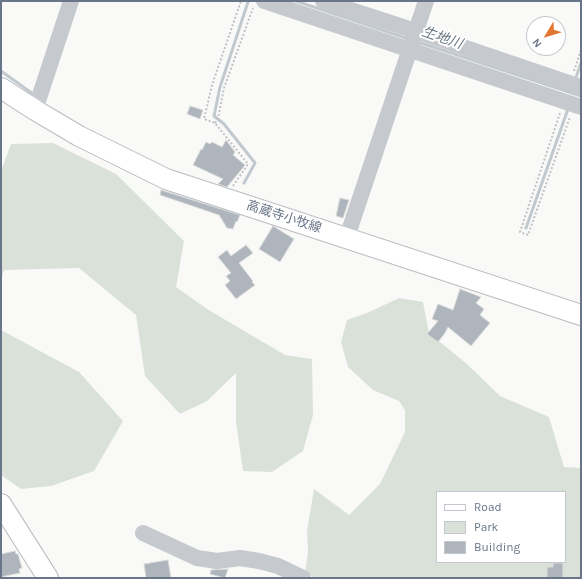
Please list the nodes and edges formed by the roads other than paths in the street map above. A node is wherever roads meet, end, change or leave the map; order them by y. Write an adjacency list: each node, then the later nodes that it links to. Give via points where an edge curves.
1 (72, 1): 10 (street)
2 (264, 1): 6 (street)
3 (323, 1): 5 (street)
4 (426, 1): 5 (street)
5 (416, 31): 6 (street); 7 (street)
6 (409, 49): 9 (street); 11 (street)
7 (575, 85)
8 (1, 88): 10 (main road, 高蔵寺小牧線)
9 (573, 104)
10 (35, 110): 11 (main road, 高蔵寺小牧線, via 79,136 166,179)
11 (347, 238): 12 (main road, 高蔵寺小牧線)
12 (581, 315)
13 (1, 504): 14 (main road)
14 (7, 520): 16 (main road)
15 (143, 533): 17 (street, via 197,558 240,558 259,561 278,566)
16 (48, 578)
17 (303, 578)

